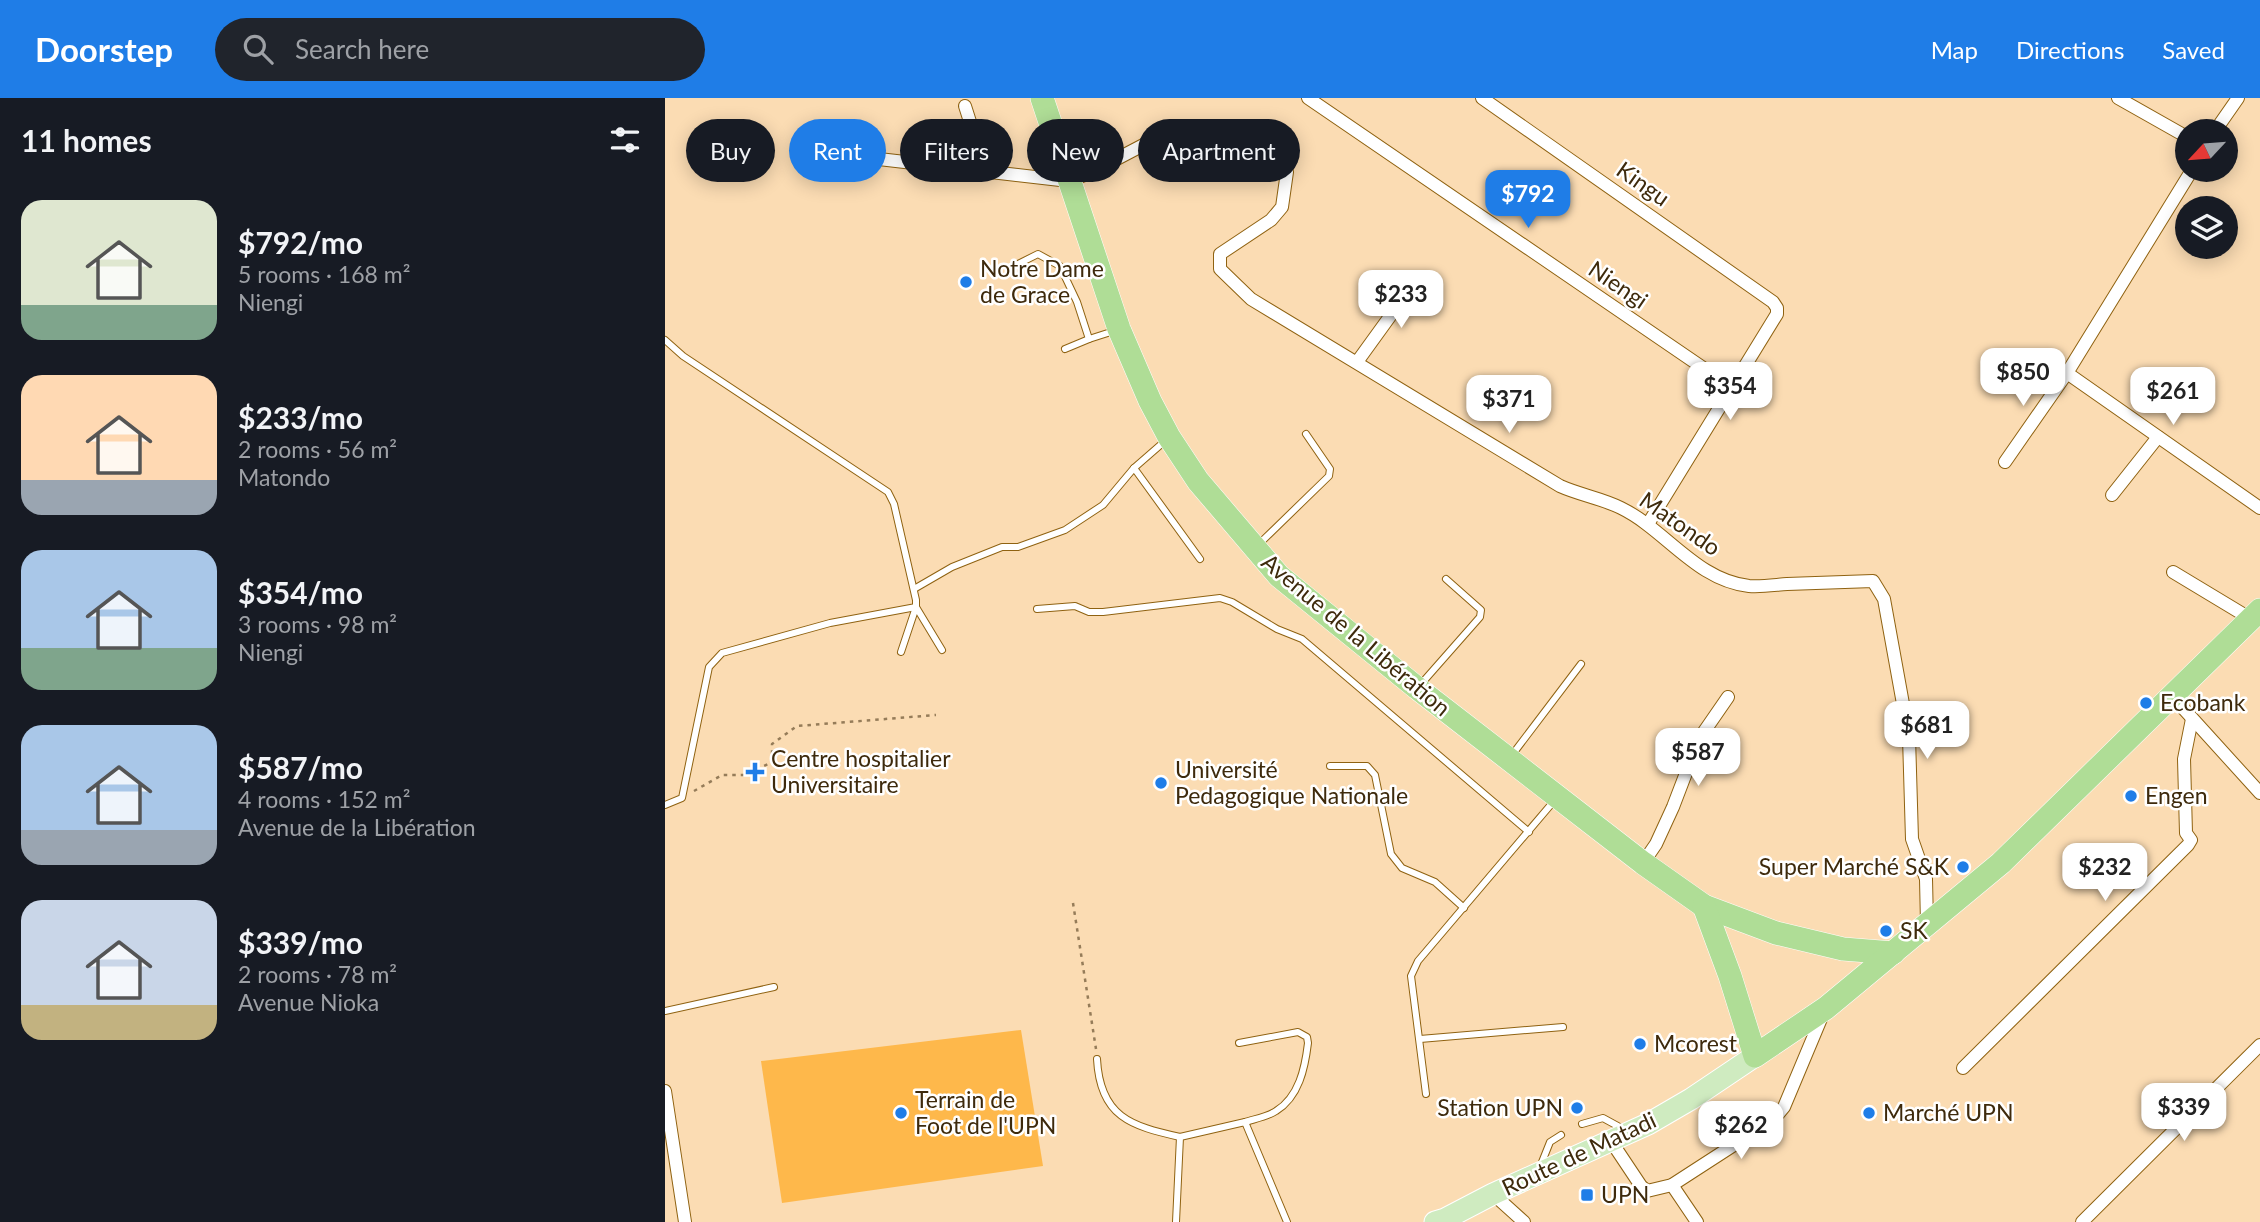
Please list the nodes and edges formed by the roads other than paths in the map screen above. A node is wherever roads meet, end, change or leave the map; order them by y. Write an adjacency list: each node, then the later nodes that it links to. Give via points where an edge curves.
1 (1042, 98): 8 (highway, Avenue de la Libération)
2 (1308, 98): 22 (street, Niengi)
3 (1482, 98): 22 (street, Kingu, via 1773,302 1777,314)
4 (2119, 98): 10 (street)
5 (2238, 98): 9 (street)
6 (965, 106): 7 (street)
7 (969, 119)
8 (1049, 119)
9 (2223, 119)
10 (2175, 130)
11 (1069, 182): 16 (highway, Avenue de la Libération)
12 (1286, 182): 20 (street, Matondo, via 1282,206 1271,220 1220,254 1220,269 1251,299)
13 (2185, 182): 21 (street)
14 (1014, 265): 18 (lane, via 1038,254 1060,266)
15 (1417, 279): 20 (street)
16 (1119, 329): 18 (lane); 24 (highway, Avenue de la Libération)
17 (665, 340): 35 (lane, via 888,492)
18 (1089, 340): 19 (lane)
19 (1065, 349)
20 (1357, 362): 30 (street, Matondo, via 1560,486 1621,508)
21 (2067, 373): 25 (street); 26 (street)
22 (1731, 387): 30 (street)
23 (1306, 434): 31 (lane, via 1330,470 1329,476)
24 (1169, 437): 27 (lane); 31 (highway, Avenue de la Libération, via 1198,481)
25 (2158, 437): 28 (street); 29 (street)
26 (2005, 462)
27 (1134, 468): 32 (lane); 35 (lane, via 1103,505 1065,530 951,567)
28 (2112, 495)
29 (2260, 508)
30 (1648, 524): 55 (street, Matondo, via 1705,570 1749,586 1873,581 1884,600 1909,737 1912,839 1926,878)
31 (1254, 548): 42 (highway, Avenue de la Libération, via 1279,576)
32 (1200, 559)
33 (2173, 572): 38 (street)
34 (1446, 579): 42 (lane, via 1481,610 1480,617)
35 (914, 589): 36 (lane)
36 (916, 607): 39 (lane); 40 (lane); 50 (lane, via 830,623 722,653 709,667 682,798)
37 (1037, 609): 51 (lane, via 1075,606 1103,612 1220,598 1232,602 1302,639)
38 (2255, 615): 43 (highway)
39 (941, 650)
40 (901, 652)
41 (1581, 664): 46 (lane)
42 (1417, 688): 46 (highway, Avenue de la Libération)
43 (2172, 696): 45 (street); 55 (highway, via 2001,863)
44 (1728, 697): 52 (street, via 1699,739 1673,807)
45 (2192, 719): 48 (street); 66 (street, via 2184,759 2188,845)
46 (1508, 759): 49 (highway, Avenue de la Libération)
47 (1330, 766): 54 (lane, via 1367,766 1375,775 1391,854 1402,868 1435,882)
48 (2260, 793)
49 (1557, 796): 51 (lane); 52 (highway, Avenue de la Libération)
50 (665, 805)
51 (1529, 832): 54 (lane)
52 (1643, 863): 53 (highway, Avenue de la Libération)
53 (1704, 906): 56 (highway, Avenue de la Libération, via 1776,933 1843,949); 64 (highway)
54 (1464, 908): 61 (lane, via 1418,961 1411,976)
55 (1927, 926): 56 (highway)
56 (1893, 953): 58 (highway)
57 (774, 988): 59 (lane)
58 (1826, 1008): 64 (highway); 75 (street, via 1784,1107 1774,1119)
59 (665, 1011)
60 (1563, 1027): 61 (lane)
61 (1420, 1039): 68 (lane)
62 (1239, 1043): 69 (lane, via 1298,1032 1308,1043 1299,1084 1288,1100 1275,1112)
63 (2260, 1045): 83 (street)
64 (1755, 1056): 73 (main road, Route de Matadi, via 1691,1099)
65 (1097, 1059): 72 (lane, via 1103,1090 1113,1108 1143,1129)
66 (1963, 1068)
67 (665, 1091): 77 (street)
68 (1426, 1094)
69 (1245, 1122): 72 (lane); 79 (lane)
70 (1582, 1124): 73 (lane, via 1603,1118)
71 (1561, 1135): 74 (lane, via 1550,1142)
72 (1180, 1137): 78 (lane)
73 (1620, 1137): 74 (main road, Route de Matadi); 75 (street, via 1641,1186 1647,1191)
74 (1538, 1175): 76 (main road, Route de Matadi)
75 (1672, 1185): 82 (street)
76 (1493, 1194): 80 (main road, Route de Matadi); 81 (street)
77 (685, 1222)
78 (1176, 1222)
79 (1287, 1222)
80 (1435, 1222)
81 (1524, 1222)
82 (1697, 1222)
83 (2083, 1222)

